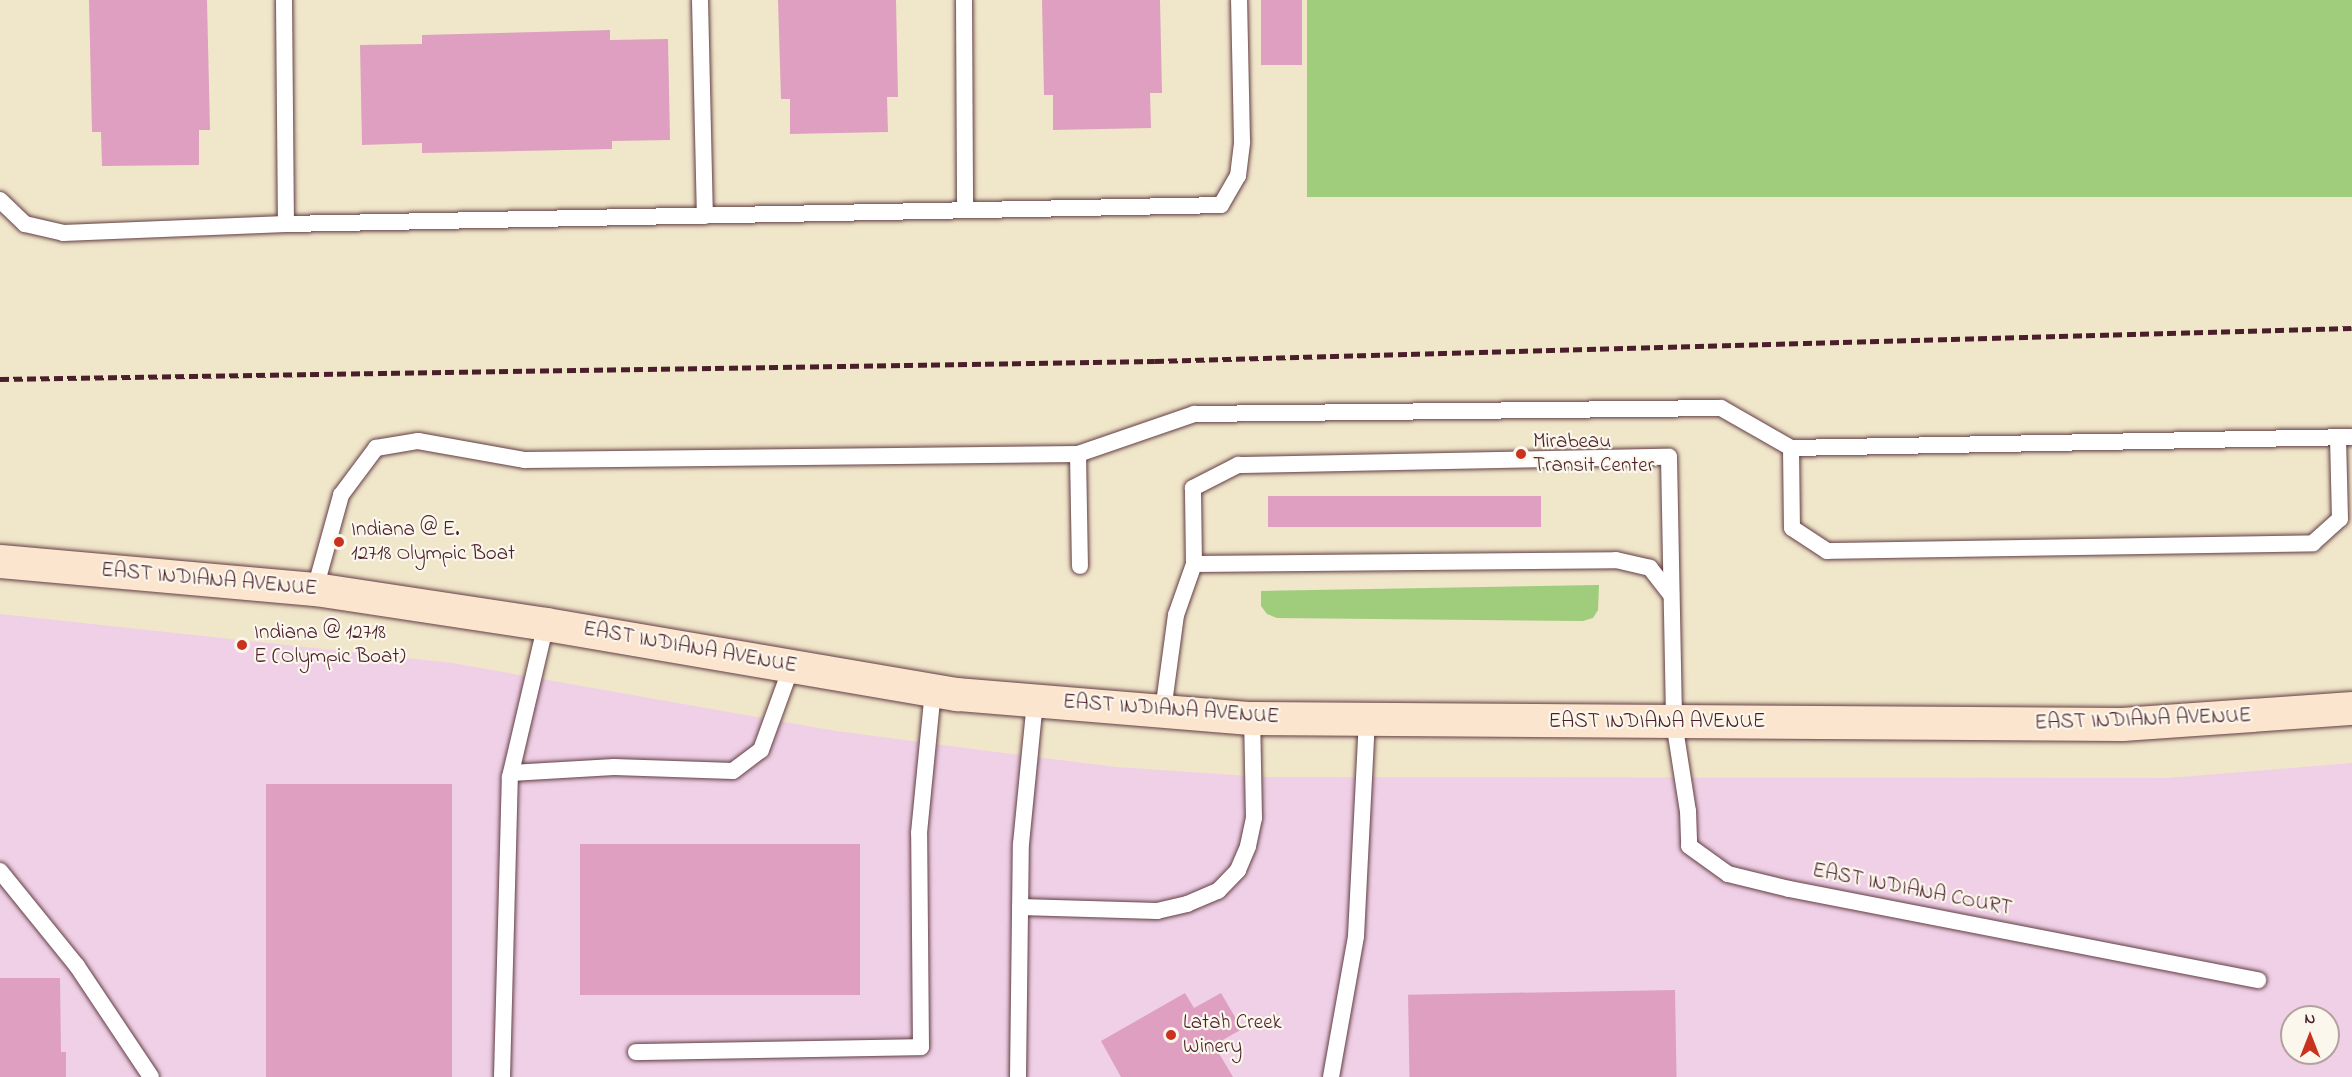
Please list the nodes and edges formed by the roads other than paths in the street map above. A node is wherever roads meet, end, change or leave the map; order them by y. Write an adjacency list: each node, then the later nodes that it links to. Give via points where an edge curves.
1 (284, 0): 8 (lane)
2 (700, 0): 7 (lane)
3 (964, 0): 6 (lane)
4 (1239, 0): 6 (lane, via 1242,141 1238,176 1221,205)
5 (0, 200): 8 (lane, via 25,225 63,233)
6 (965, 210): 7 (lane)
7 (705, 216): 8 (lane)
8 (286, 225)
9 (2345, 438): 10 (lane); 10 (lane, via 2340,519 2313,543 1827,551 1792,528)
10 (1791, 448): 11 (lane, via 1721,408 1194,414)
11 (1078, 454): 14 (lane); 15 (lane, via 525,460 418,441 375,448 341,495)
12 (0, 561): 15 (main road, EAST INDIANA AVENUE)
13 (1194, 564): 16 (lane, via 1616,560 1650,568); 16 (lane, EAST INDIANA COURT, via 1193,488 1238,465 1669,457); 22 (lane, via 1176,615)
14 (1080, 566)
15 (315, 589): 17 (main road, EAST INDIANA AVENUE)
16 (1671, 595): 25 (lane, EAST INDIANA COURT)
17 (546, 624): 18 (main road, EAST INDIANA AVENUE); 26 (lane)
18 (792, 665): 19 (main road, EAST INDIANA AVENUE); 26 (lane, via 761,750 733,771 614,767)
19 (933, 689): 20 (main road, EAST INDIANA AVENUE); 30 (lane, via 919,833 921,1047)
20 (1035, 701): 22 (main road, EAST INDIANA AVENUE); 28 (lane, via 1021,844)
21 (2352, 708): 25 (main road, EAST INDIANA AVENUE, via 2122,724)
22 (1163, 711): 23 (main road, EAST INDIANA AVENUE)
23 (1252, 718): 24 (main road, EAST INDIANA AVENUE); 28 (lane, via 1254,818 1238,870 1218,891 1157,911)
24 (1367, 719): 25 (main road, EAST INDIANA AVENUE); 34 (lane, via 1356,936)
25 (1674, 722): 29 (lane, EAST INDIANA COURT, via 1688,811 1689,846 1728,874)
26 (511, 773): 32 (lane)
27 (0, 871): 31 (lane, via 77,966)
28 (1020, 907): 33 (lane)
29 (2258, 981)
30 (636, 1052)
31 (151, 1077)
32 (502, 1077)
33 (1018, 1077)
34 (1331, 1077)

